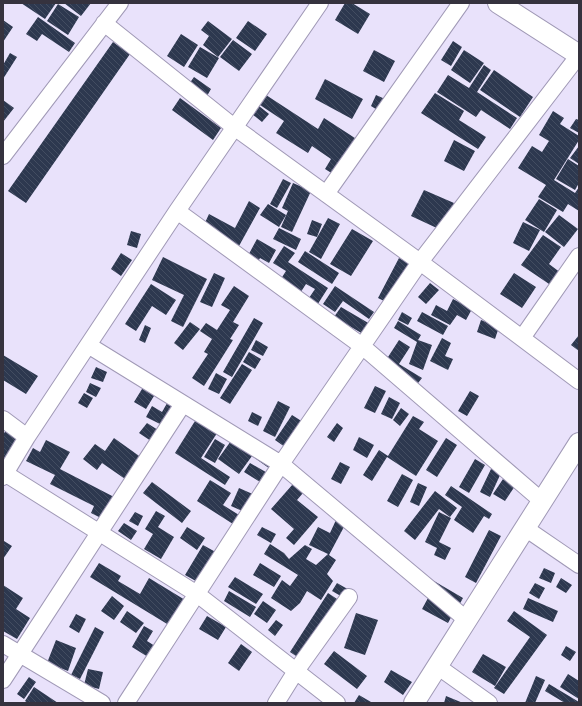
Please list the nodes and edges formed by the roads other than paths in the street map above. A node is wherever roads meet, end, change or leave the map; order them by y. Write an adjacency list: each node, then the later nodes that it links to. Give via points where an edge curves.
1 (120, 3): 5 (street)
2 (320, 3): 7 (street)
3 (461, 3): 9 (street)
4 (498, 3): 6 (street)
5 (104, 23): 7 (street); 8 (street)
6 (579, 55): 12 (street)
7 (234, 127): 9 (street); 10 (street)
8 (3, 156)
9 (326, 194): 12 (street)
10 (177, 211): 14 (street); 15 (street)
11 (579, 256): 13 (street)
12 (420, 262): 13 (street); 15 (street)
13 (522, 338): 16 (street)
14 (88, 345): 17 (street); 19 (street)
15 (362, 346): 21 (street); 23 (street)
16 (579, 381)
17 (183, 404): 21 (street); 25 (street)
18 (3, 419): 19 (street)
19 (28, 437): 22 (street)
20 (579, 443): 23 (street)
21 (281, 464): 27 (street); 29 (street)
22 (4, 476): 25 (street)
23 (542, 501): 24 (street)
24 (525, 528): 26 (street); 29 (street)
25 (99, 532): 27 (street); 31 (street)
26 (579, 565)
27 (197, 594): 33 (street); 36 (street)
28 (349, 597): 33 (street)
29 (467, 620): 32 (street)
30 (3, 644): 31 (street)
31 (19, 654): 34 (street); 35 (street)
32 (437, 666): 39 (street); 40 (street)
33 (296, 671): 37 (street); 38 (street)
34 (3, 680)
35 (102, 703)
36 (126, 703)
37 (276, 703)
38 (337, 703)
39 (414, 703)
40 (489, 703)

